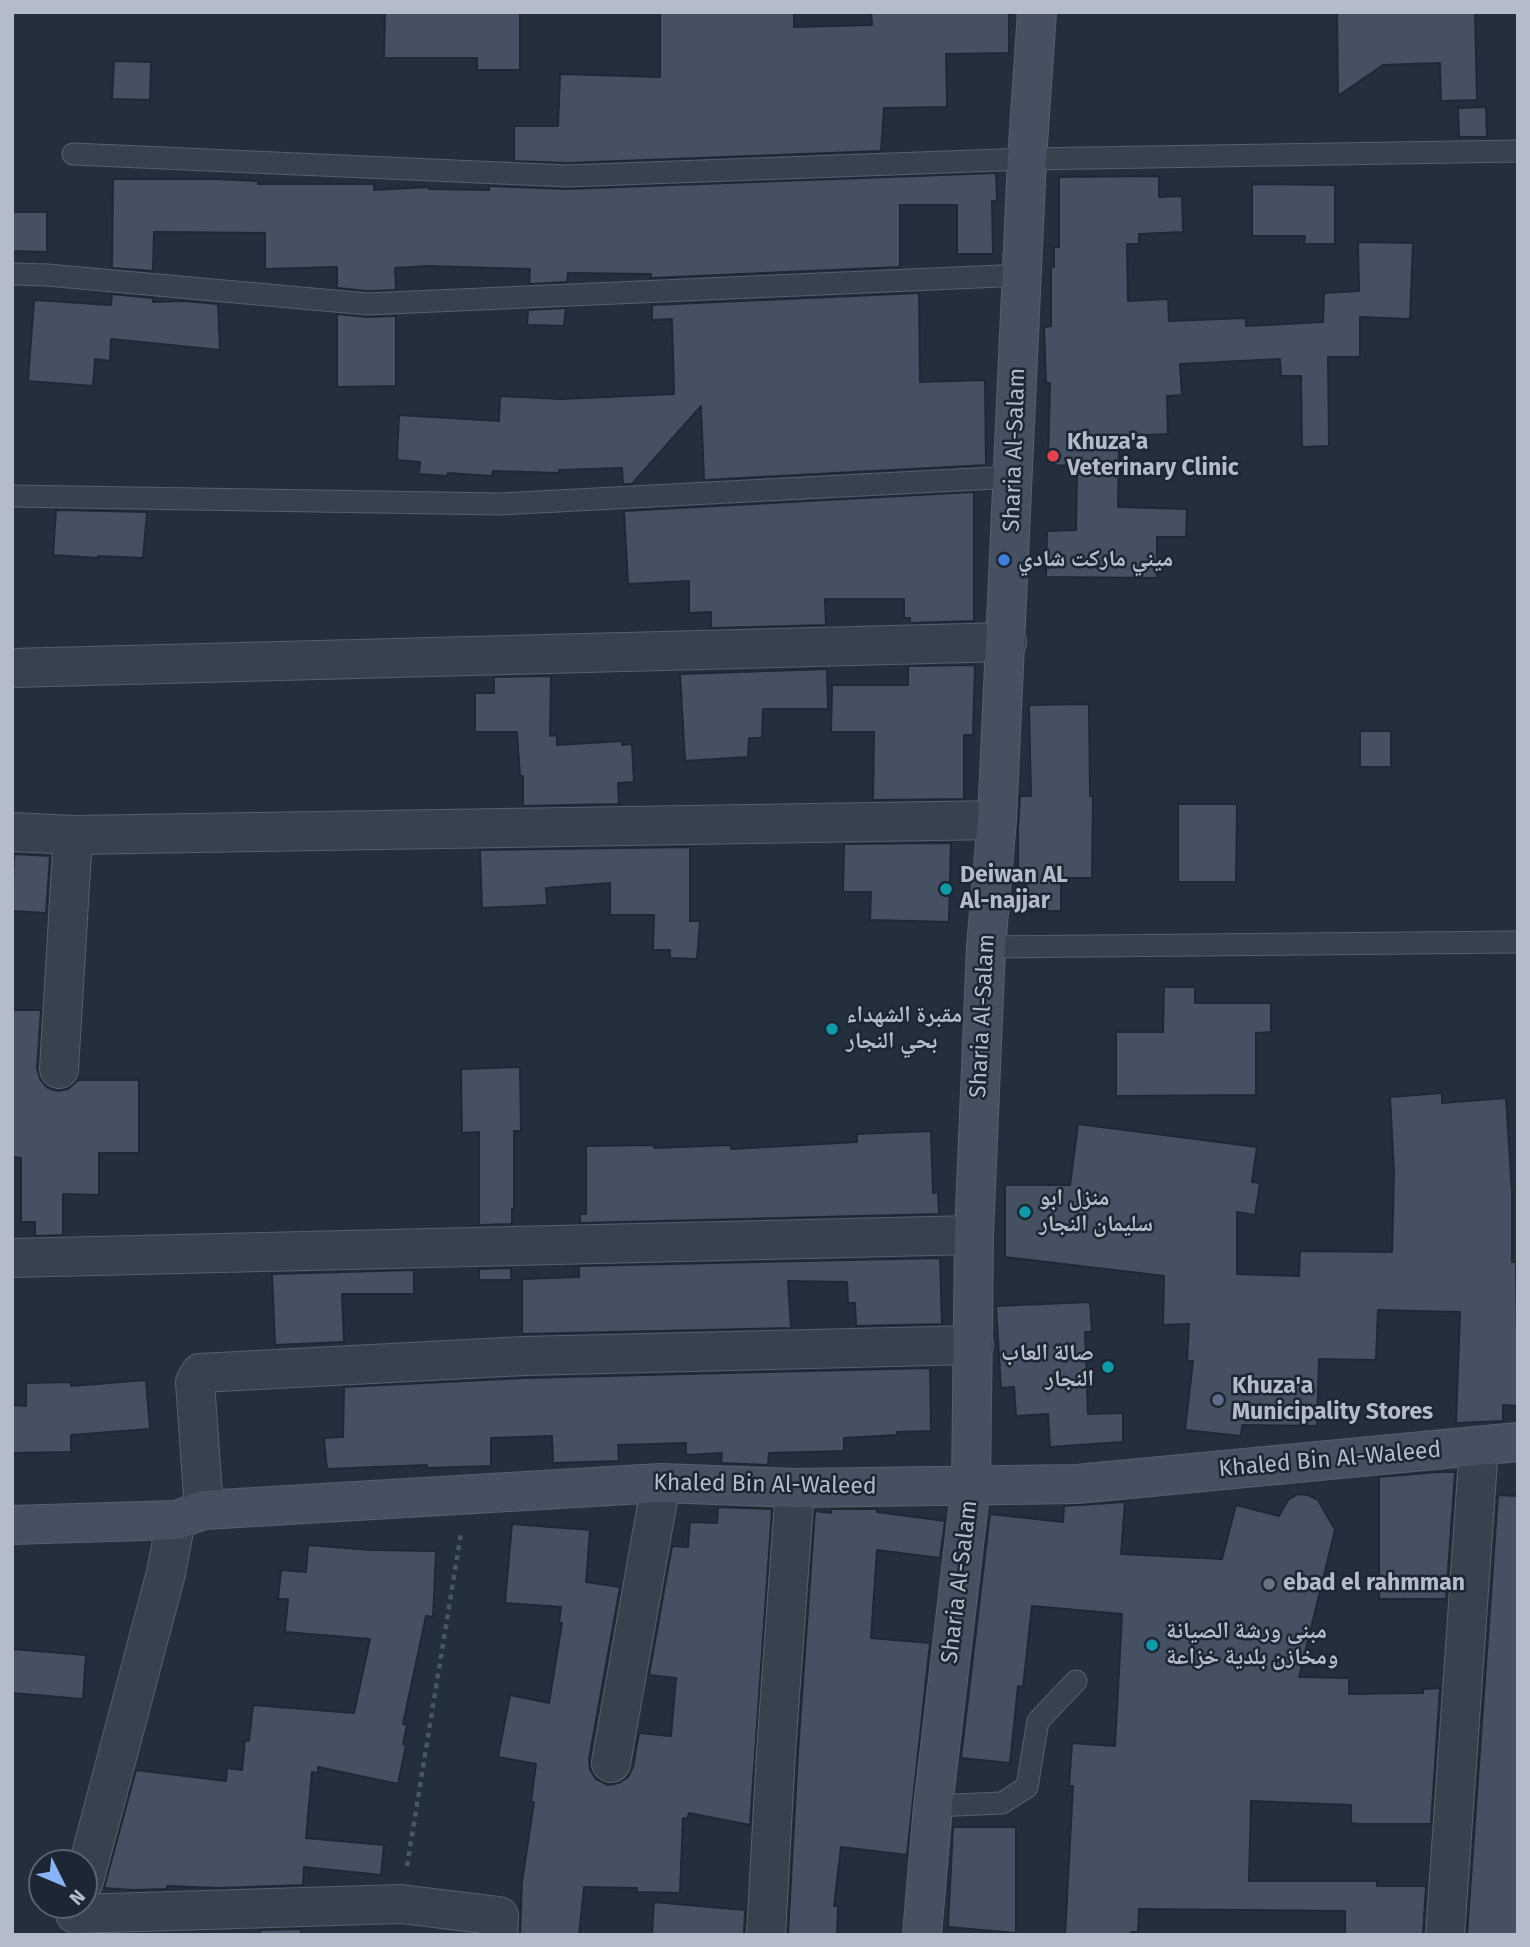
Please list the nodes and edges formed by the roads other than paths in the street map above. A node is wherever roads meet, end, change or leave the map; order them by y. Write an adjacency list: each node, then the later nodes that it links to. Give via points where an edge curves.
1 (1037, 12): 4 (street, Sharia Al-Salam)
2 (1518, 151): 4 (lane)
3 (73, 154): 4 (lane, via 567,176)
4 (1027, 159): 6 (street, Sharia Al-Salam)
5 (12, 274): 6 (lane, via 368,304)
6 (1023, 275): 7 (street, Sharia Al-Salam)
7 (1014, 477): 8 (lane, via 500,504); 9 (street, Sharia Al-Salam)
8 (12, 496)
9 (1007, 642): 10 (street); 11 (street, Sharia Al-Salam)
10 (12, 668)
11 (997, 820): 13 (street); 15 (street, Sharia Al-Salam)
12 (12, 832): 13 (street)
13 (73, 835): 16 (street)
14 (1518, 942): 15 (lane)
15 (986, 947): 17 (street, Sharia Al-Salam)
16 (60, 1069)
17 (974, 1235): 18 (street); 19 (street, Sharia Al-Salam)
18 (12, 1258)
19 (974, 1345): 23 (street, Sharia Al-Salam); 25 (street, via 524,1356 200,1373 195,1382)
20 (1518, 1442): 21 (street, Khaled Bin Al-Waleed)
21 (1479, 1446): 23 (street, Khaled Bin Al-Waleed, via 1077,1484); 35 (street)
22 (661, 1483): 24 (street, Khaled Bin Al-Waleed); 25 (street, Khaled Bin Al-Waleed); 28 (street)
23 (971, 1485): 24 (street, Khaled Bin Al-Waleed); 29 (street, Sharia Al-Salam)
24 (795, 1488): 33 (street)
25 (190, 1515): 26 (street, Khaled Bin Al-Waleed); 30 (street, via 166,1573)
26 (12, 1525)
27 (1076, 1681): 29 (lane, via 1038,1721 1027,1787 1002,1803)
28 (611, 1763)
29 (933, 1806): 34 (street, Sharia Al-Salam)
30 (93, 1849)
31 (98, 1909): 32 (street, via 401,1904 499,1916)
32 (498, 1935)
33 (766, 1935)
34 (922, 1935)
35 (1445, 1935)

